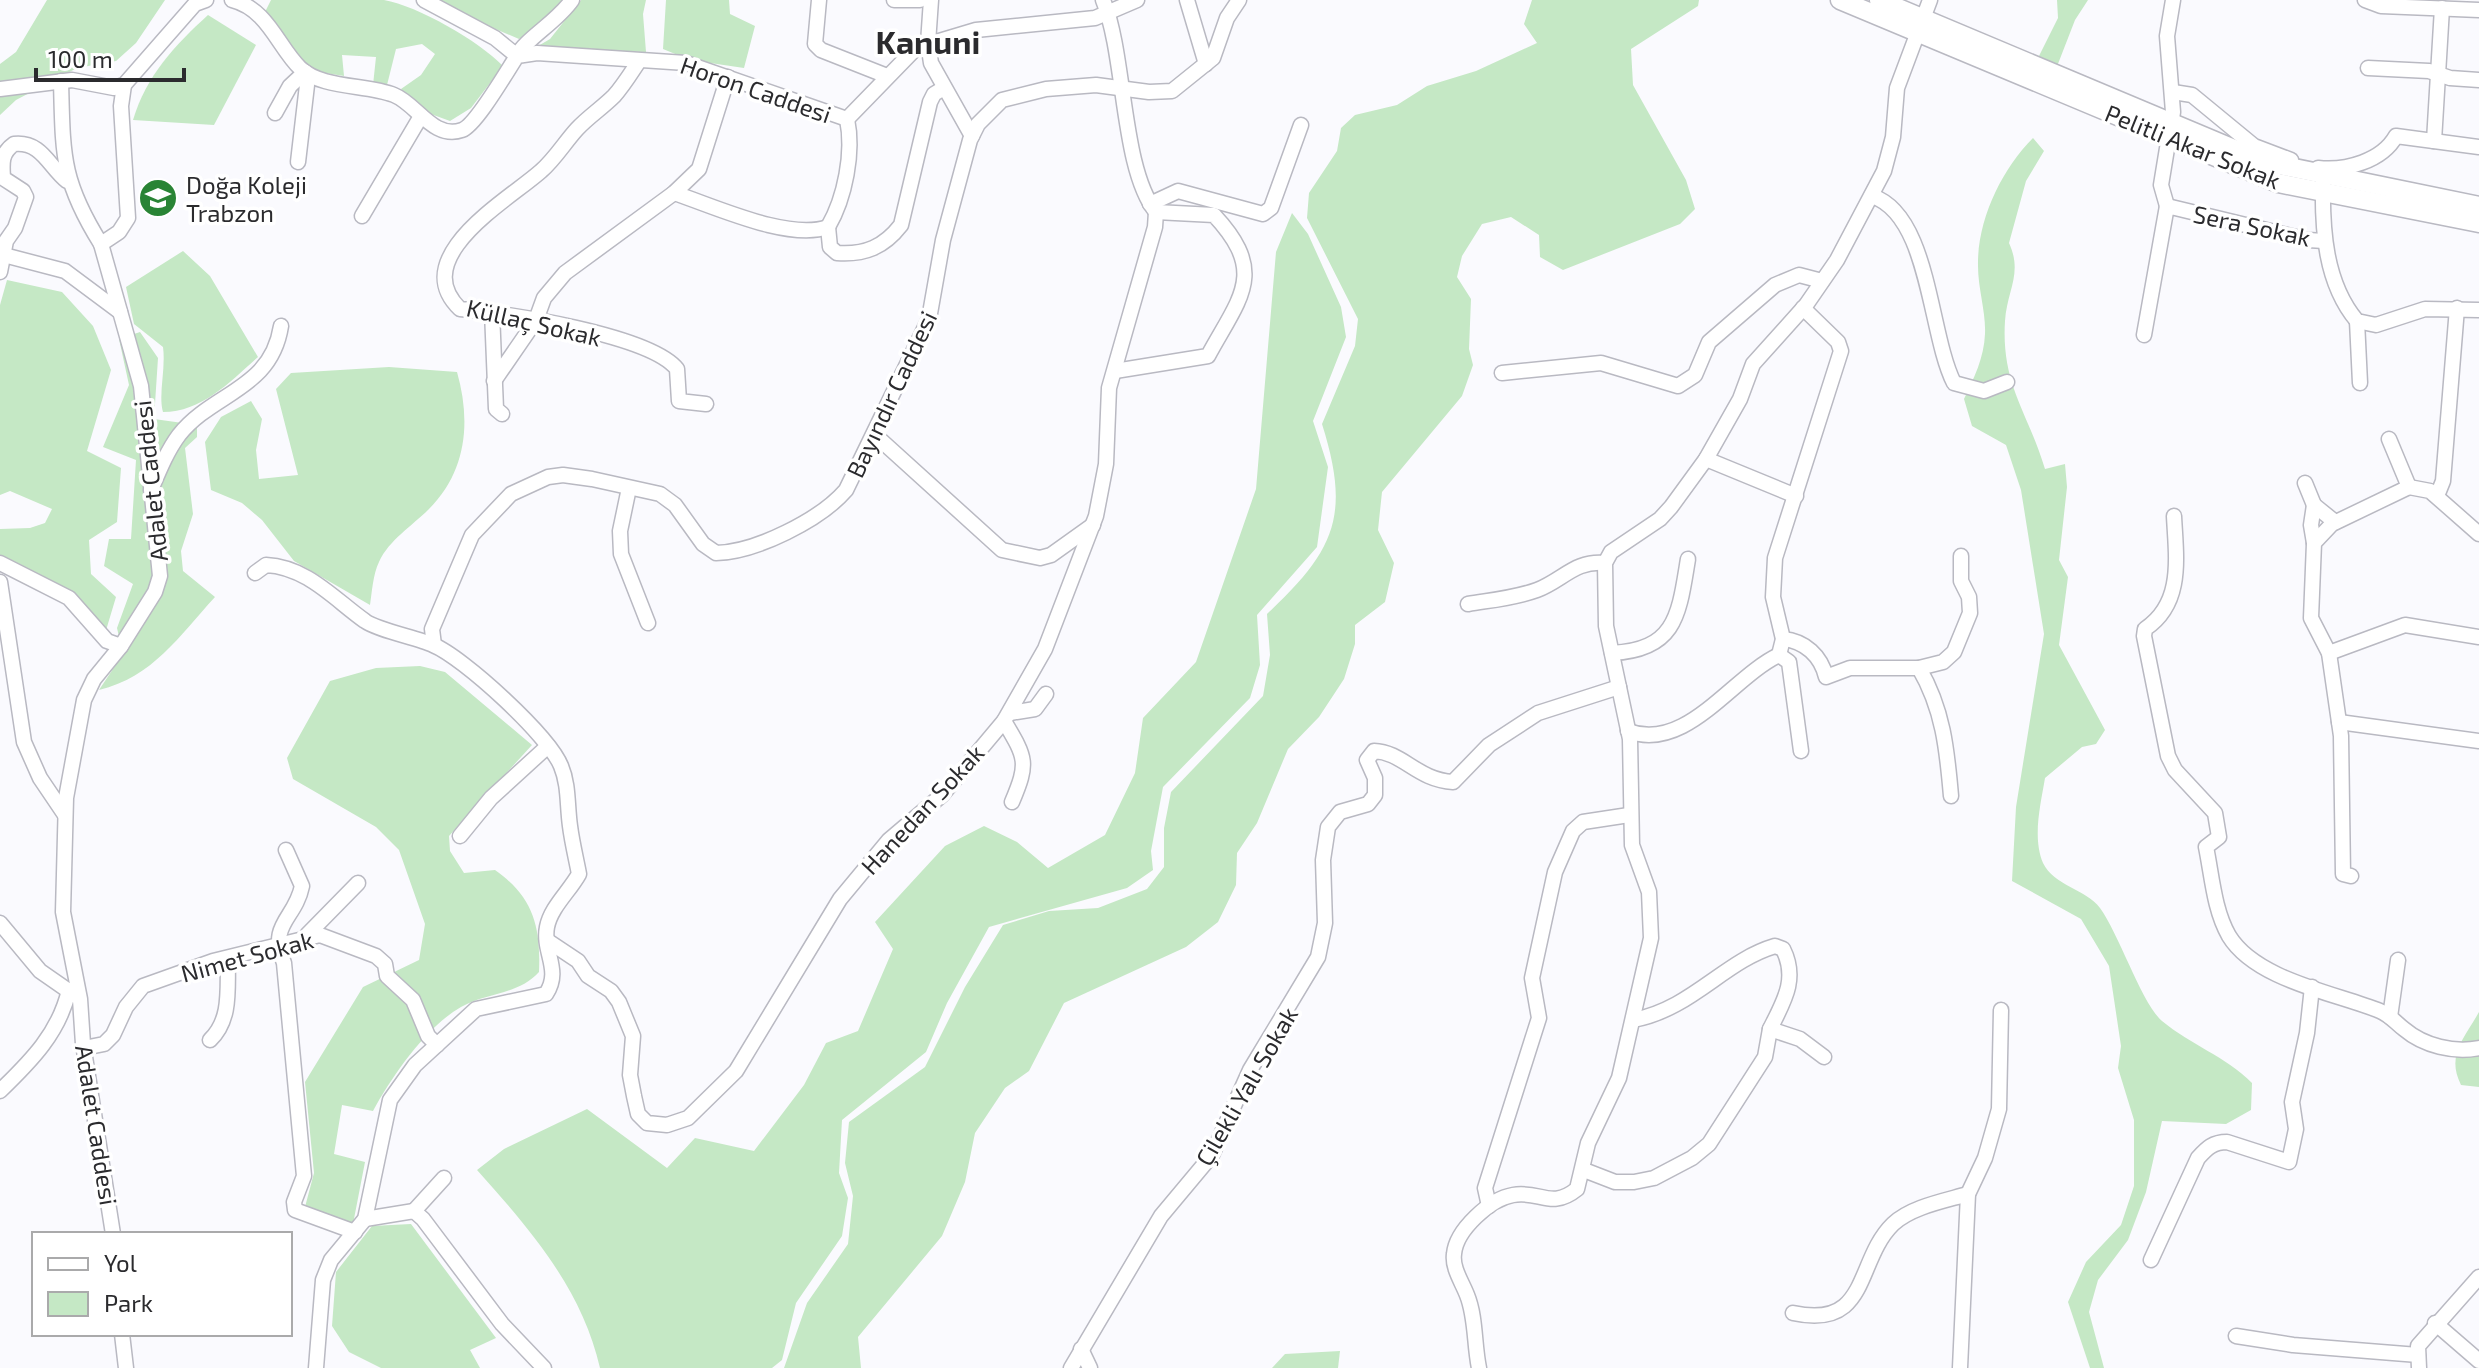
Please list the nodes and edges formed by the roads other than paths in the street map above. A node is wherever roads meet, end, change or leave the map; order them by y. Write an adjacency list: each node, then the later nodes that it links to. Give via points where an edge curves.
1 (206, 0): 31 (street, via 195,4)
2 (232, 0): 25 (street, via 255,12)
3 (424, 0): 21 (street, via 495,38)
4 (572, 0): 21 (street, via 561,17)
5 (819, 0): 27 (street, via 815,44)
6 (894, 0): 7 (street)
7 (920, 0)
8 (931, 0): 20 (street)
9 (1137, 0): 17 (street, Horon Caddesi)
10 (1187, 0): 23 (street)
11 (1239, 0): 23 (street, Bayındır Caddesi)
12 (1840, 0): 19 (main road)
13 (1879, 0): 19 (main road)
14 (2173, 0): 35 (street, via 2167,36)
15 (2365, 0): 16 (street, via 2381,6)
16 (2437, 5): 18 (street); 26 (street)
17 (1106, 7): 20 (street, Horon Caddesi); 34 (street)
18 (2479, 10)
19 (1924, 17): 40 (main road, Pelitli Akar Sokak); 48 (street, via 1897,88 1893,137)
20 (928, 43): 27 (street, Horon Caddesi); 32 (street, via 934,73)
21 (517, 56): 22 (street, Horon Caddesi, via 567,54); 37 (street, via 464,129 442,129)
22 (639, 61): 28 (street, Horon Caddesi, via 678,61); 64 (street, Küllaç Sokak, via 616,94 578,127 543,170 470,228 452,251 446,284 452,301 460,309)
23 (1206, 64): 34 (street, Bayındır Caddesi, via 1172,91)
24 (2368, 68): 26 (street)
25 (305, 72): 36 (street); 37 (street, via 391,93); 44 (street)
26 (2438, 73): 29 (street); 42 (street)
27 (887, 76): 38 (street, Horon Caddesi)
28 (728, 77): 38 (street, Horon Caddesi); 47 (street, via 699,169)
29 (2479, 80)
30 (61, 81): 31 (street); 33 (street); 46 (street)
31 (124, 85): 56 (street, via 128,218 112,239)
32 (944, 88): 41 (street); 54 (street, via 930,102 901,225 890,239 867,251 837,253 830,247)
33 (0, 89)
34 (1121, 89): 41 (street, Bayındır Caddesi, via 1096,85 1019,93 989,109); 51 (street, via 1135,161)
35 (2173, 92): 40 (street); 45 (street, via 2192,95 2254,146)
36 (275, 113)
37 (421, 116): 52 (street)
38 (847, 119): 54 (street, via 850,145)
39 (1301, 125): 51 (street, via 1271,208 1263,214 1178,191)
40 (2171, 130): 45 (main road, Pelitli Akar Sokak); 49 (street, via 2161,185)
41 (972, 136): 76 (street, Bayındır Caddesi, via 943,240 933,307)
42 (2434, 141): 43 (street); 45 (street, via 2396,136 2376,157)
43 (2479, 147)
44 (298, 162)
45 (2323, 179): 50 (main road, Pelitli Akar Sokak); 53 (main road, Pelitli Akar Sokak); 55 (street)
46 (67, 181): 56 (street, Adalet Caddesi); 57 (street, via 30,145 7,149 3,178 26,197)
47 (674, 193): 54 (street, via 801,231); 65 (street, via 565,273 544,298)
48 (1872, 196): 59 (street); 72 (street, via 1899,213 1912,236 1954,383 1984,391)
49 (2167, 206): 55 (street, Sera Sokak); 68 (street, Sera Sokak)
50 (2479, 206)
51 (1153, 208): 69 (street, Hanedan Sokak, via 1155,227); 69 (street, via 1214,215 1246,264 1244,288 1208,356)
52 (362, 216)
53 (2479, 223)
54 (828, 227)
55 (2324, 241): 66 (street, via 2335,284)
56 (101, 244): 63 (street, Adalet Caddesi)
57 (2, 255): 58 (street); 63 (street, via 65,271)
58 (0, 272)
59 (1822, 281): 60 (street); 70 (street, via 1799,275 1775,285 1709,342 1695,375 1678,386 1601,363)
60 (1803, 308): 78 (street, via 1753,364); 83 (street, via 1841,351)
61 (2457, 308): 62 (street); 66 (street, via 2425,309 2376,325); 84 (street, via 2443,481)
62 (2479, 310)
63 (120, 312): 82 (street, Adalet Caddesi, via 141,386)
64 (492, 312): 65 (street, Küllaç Sokak); 71 (street)
65 (536, 320): 71 (street); 74 (street, Küllaç Sokak, via 657,353 677,369 679,401)
66 (2357, 321): 73 (street)
67 (281, 326): 82 (street, via 275,349 257,377 179,435)
68 (2144, 335)
69 (1115, 371): 88 (street, Hanedan Sokak, via 1107,411 1106,464)
70 (1502, 373)
71 (494, 381): 75 (street, via 496,409)
72 (2007, 382)
73 (2360, 383)
74 (706, 404)
75 (502, 414)
76 (875, 435): 81 (street, Bayındır Caddesi, via 839,498 747,550 716,553 667,499); 88 (street, via 1002,550 1040,558 1051,555)
77 (2389, 439): 80 (street)
78 (1706, 459): 83 (street); 94 (street, via 1660,519 1620,545)
79 (2305, 483): 85 (street)
80 (2409, 487): 84 (street); 87 (street)
81 (629, 488): 98 (street, via 621,554); 101 (street, Bayındır Caddesi, via 563,475 511,494 466,544 432,629)
82 (150, 494): 102 (street, Adalet Caddesi, via 160,576)
83 (1796, 496): 100 (street, via 1772,579)
84 (2437, 496): 89 (street)
85 (2314, 505): 87 (street); 90 (street)
86 (2174, 516): 129 (street, via 2177,568 2169,605 2144,636 2168,756 2215,813 2219,837 2206,847 2218,909 2230,936 2258,963)
87 (2335, 522): 90 (street)
88 (1093, 525): 109 (street, Hanedan Sokak, via 1045,649)
89 (2479, 534)
90 (2314, 543): 104 (street, via 2311,618)
91 (1961, 556): 106 (street, via 1961,581 1969,597 1965,629 1943,662)
92 (1688, 559): 103 (street, via 1672,626 1642,650)
93 (0, 563): 102 (street, via 69,598 107,641)
94 (1605, 563): 97 (street, via 1589,561 1516,597); 103 (street, via 1603,594)
95 (255, 573): 101 (street, via 266,565 291,568 367,624)
96 (0, 582): 117 (street, via 24,742)
97 (1468, 604)
98 (648, 623)
99 (2479, 637): 104 (street, via 2405,625)
100 (1783, 639): 105 (street); 106 (street, via 1819,656 1826,677 1850,668)
101 (434, 645): 113 (street, via 536,729)
102 (121, 646): 117 (street, Adalet Caddesi, via 84,700)
103 (1612, 653): 107 (street)
104 (2329, 653): 110 (street)
105 (1779, 655): 111 (street, via 1676,730 1642,736); 114 (street, via 1789,662)
106 (1919, 668): 115 (street, via 1942,719)
107 (1619, 687): 111 (street); 155 (street, Çilekli Yalı Sokak, via 1538,713 1489,745 1453,782 1437,781 1388,752 1374,751 1367,760 1375,795 1368,804 1340,812 1328,827 1325,923 1318,957 1250,1070 1212,1155 1161,1216)
108 (1046, 694): 109 (street, via 1035,709)
109 (1007, 717): 116 (street, via 1026,766); 125 (street, Hanedan Sokak, via 942,795 889,840 840,899 736,1071 680,1122 656,1126 638,1114 630,1075 633,1036 619,1002 578,961)
110 (2339, 722): 112 (street); 121 (street, via 2343,874)
111 (1628, 731): 118 (street)
112 (2479, 741)
113 (548, 746): 119 (street, via 491,798); 125 (street, via 567,783 579,874 553,911)
114 (1801, 751)
115 (1951, 796)
116 (1012, 802)
117 (65, 815): 130 (street, Adalet Caddesi, via 63,912)
118 (1629, 815): 133 (street, via 1632,845 1649,892 1651,938); 144 (street, via 1583,822 1573,831 1555,872 1532,978 1539,1018 1485,1188)
119 (460, 836)
120 (286, 850): 126 (street, via 302,886)
121 (2351, 876)
122 (358, 883): 124 (street)
123 (0, 923): 130 (street, via 40,971)
124 (307, 935): 126 (street, Nimet Sokak); 136 (street, Nimet Sokak, via 376,956 385,964 387,976 413,1000)
125 (548, 941): 136 (street, via 554,970 546,994 476,1009)
126 (277, 947): 127 (street, Nimet Sokak); 148 (street, via 284,963 304,1176 295,1210)
127 (228, 959): 135 (street, via 226,1015); 137 (street, Nimet Sokak, via 143,986 113,1035 104,1044)
128 (2398, 960): 132 (street)
129 (2312, 987): 132 (street); 149 (street, via 2292,1102 2296,1129 2289,1162 2227,1142 2206,1149)
130 (74, 995): 137 (street, Adalet Caddesi); 140 (street, via 47,1041)
131 (2001, 1010): 143 (street, via 1999,1109)
132 (2390, 1017): 138 (street, via 2429,1043 2458,1050)
133 (1633, 1020): 134 (street, via 1674,1007 1749,956 1775,946 1783,949 1792,975); 141 (street, via 1619,1078 1588,1143)
134 (1770, 1029): 139 (street, via 1800,1039); 141 (street, via 1765,1057 1709,1144 1692,1158 1634,1182 1615,1182)
135 (210, 1040)
136 (437, 1045): 146 (street, via 390,1100)
137 (84, 1048): 147 (street, Adalet Caddesi)
138 (2479, 1048)
139 (1824, 1057)
140 (0, 1091)
141 (1584, 1170): 144 (street, via 1577,1189 1557,1200 1515,1194)
142 (444, 1178): 145 (street)
143 (1968, 1194): 151 (street, via 1894,1222 1849,1303 1813,1317); 164 (street)
144 (1489, 1206): 163 (street, via 1454,1253 1472,1312)
145 (414, 1211): 146 (street); 160 (street, via 502,1324)
146 (365, 1219): 148 (street)
147 (113, 1232)
148 (355, 1232): 159 (street, via 331,1260 323,1280)
149 (2151, 1260)
150 (2479, 1277): 152 (street)
151 (1793, 1313)
152 (2435, 1323): 156 (street); 157 (street, via 2418,1346)
153 (122, 1336): 158 (street)
154 (2236, 1336): 157 (street)
155 (1081, 1349): 161 (street, Çilekli Yalı Sokak); 162 (street)
156 (2479, 1361)
157 (2418, 1362): 165 (street)
158 (126, 1368)
159 (316, 1368)
160 (544, 1368)
161 (1071, 1368)
162 (1090, 1368)
163 (1479, 1368)
164 (1960, 1368)
165 (2400, 1368)

